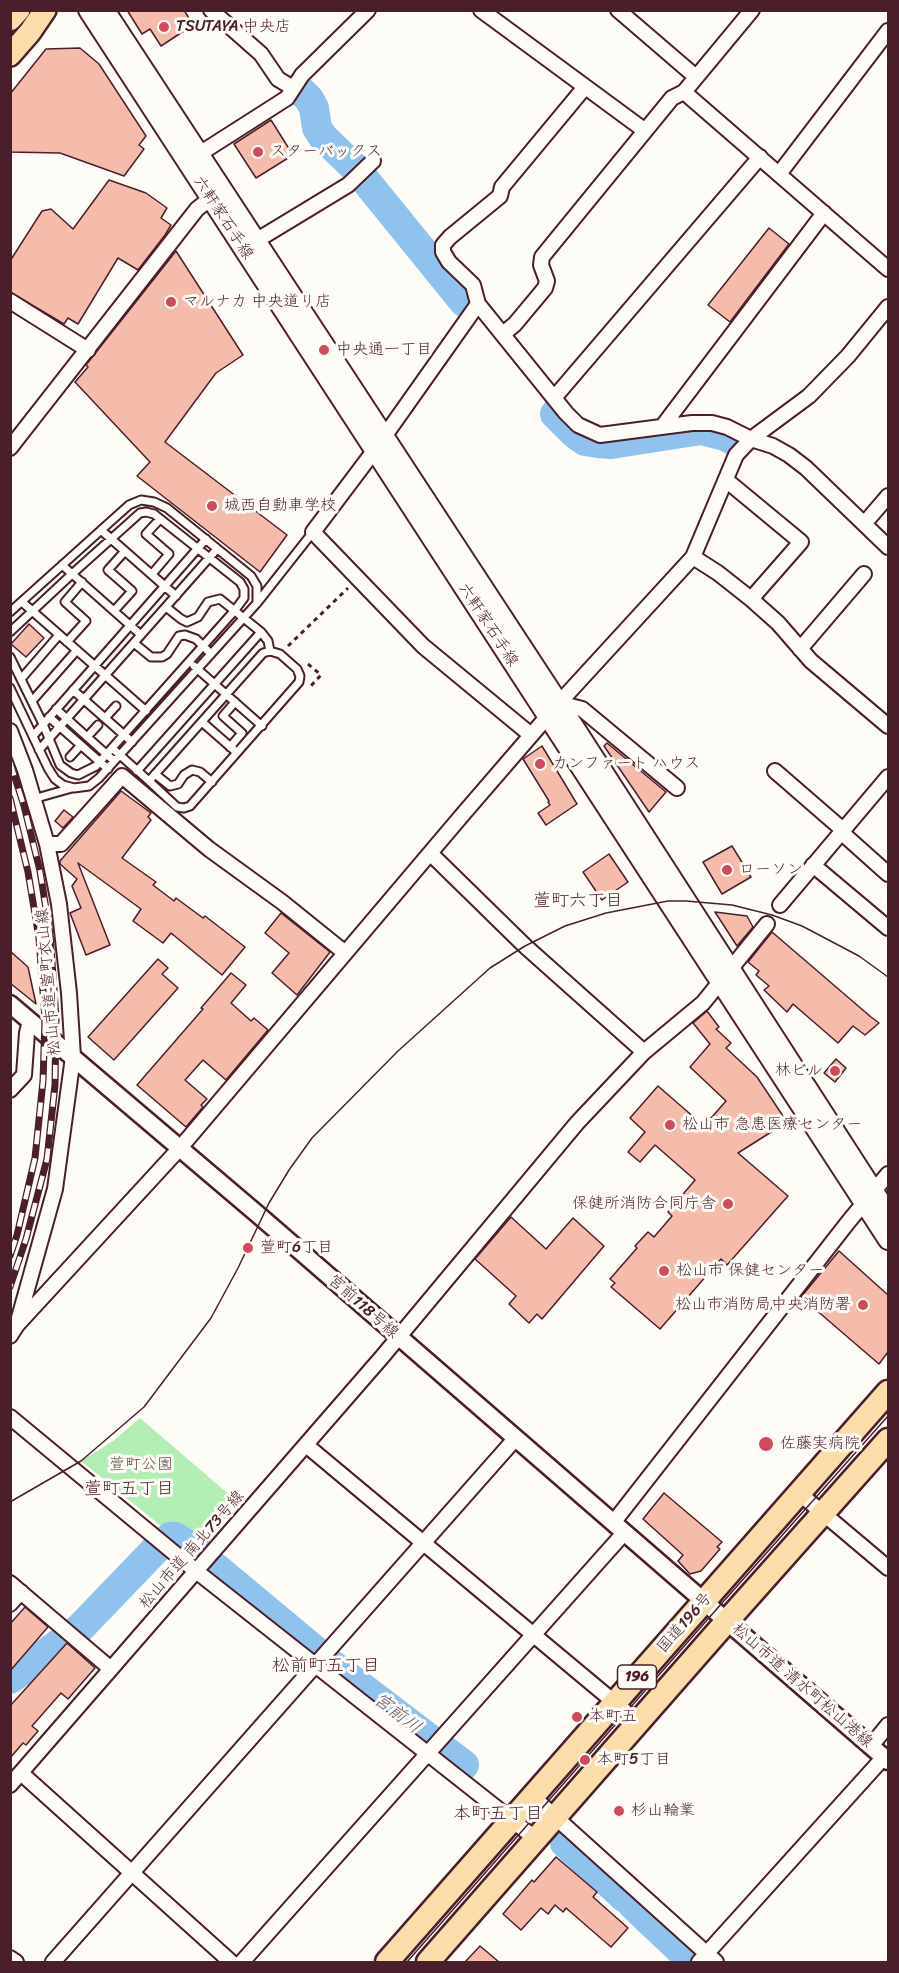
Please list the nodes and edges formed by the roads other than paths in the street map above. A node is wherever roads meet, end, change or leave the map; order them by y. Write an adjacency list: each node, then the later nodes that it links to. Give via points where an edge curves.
1 (19, 10): 10 (main road)
2 (45, 10): 12 (main road)
3 (88, 10): 19 (main road, 六軒家石手線)
4 (105, 10): 19 (main road, 六軒家石手線)
5 (211, 10): 15 (street, via 261,54 279,79)
6 (368, 10): 15 (street, via 302,75)
7 (481, 10): 14 (street)
8 (752, 10): 13 (street)
9 (623, 12): 13 (street)
10 (10, 20)
11 (888, 31): 21 (street)
12 (10, 55)
13 (696, 77): 16 (street)
14 (585, 87): 17 (street); 27 (street, via 502,187 500,196 443,245 449,262 473,285)
15 (294, 88): 19 (street, via 287,98)
16 (684, 92): 17 (street, via 672,98); 18 (street)
17 (644, 130): 29 (street, via 542,257 545,288)
18 (760, 157): 21 (street); 31 (street)
19 (192, 158): 22 (main road, 六軒家石手線)
20 (373, 161): 24 (street, via 348,185)
21 (779, 174): 23 (street)
22 (216, 194): 24 (main road, 六軒家石手線); 30 (street, via 197,208)
23 (824, 213): 25 (street); 32 (street)
24 (249, 245): 34 (main road, 六軒家石手線)
25 (888, 269)
26 (10, 301): 30 (street)
27 (478, 304): 29 (street); 34 (street)
28 (888, 307): 33 (street, via 809,396)
29 (503, 334): 31 (street)
30 (88, 350): 35 (street)
31 (554, 398): 32 (street, via 578,425 600,435)
32 (662, 427): 33 (street, via 712,423)
33 (751, 439): 36 (street, via 736,455); 39 (street, via 789,455)
34 (379, 443): 41 (street); 91 (main road, 六軒家石手線); 96 (main road, 六軒家石手線)
35 (10, 448)
36 (726, 480): 48 (street); 57 (street, via 801,542)
37 (888, 496): 39 (street)
38 (160, 519): 42 (lane, via 154,514 140,513); 45 (lane); 52 (lane, via 146,534 169,554)
39 (864, 524): 44 (street)
40 (101, 530): 42 (lane); 43 (lane, via 141,500 167,508); 50 (lane)
41 (314, 532): 59 (lane); 108 (street, via 423,645)
42 (111, 539): 47 (lane); 51 (lane)
43 (206, 539): 45 (lane); 46 (lane)
44 (888, 547)
45 (197, 549): 49 (lane); 55 (lane)
46 (217, 549): 49 (lane); 59 (lane, via 251,576 257,586)
47 (125, 551): 52 (lane); 63 (lane, via 108,570 132,591)
48 (693, 557): 57 (street); 91 (street)
49 (209, 559): 56 (lane); 61 (lane, via 244,589 244,598)
50 (62, 565): 51 (lane); 58 (lane)
51 (72, 574): 54 (lane); 62 (lane)
52 (152, 574): 55 (lane)
53 (864, 574): 74 (street)
54 (82, 582): 63 (lane); 71 (lane, via 65,602 86,621)
55 (165, 586): 56 (lane); 66 (lane)
56 (176, 596): 60 (lane)
57 (752, 599): 74 (street)
58 (22, 602): 62 (lane); 64 (lane)
59 (257, 603): 65 (lane)
60 (166, 607): 61 (lane, via 187,622 198,617 208,602 215,599 220,598); 70 (lane)
61 (235, 610): 65 (lane); 73 (lane)
62 (32, 611): 68 (lane); 69 (lane)
63 (114, 611): 66 (lane)
64 (10, 612)
65 (244, 617): 67 (lane); 77 (lane)
66 (130, 625): 70 (lane); 80 (lane)
67 (261, 632): 76 (lane); 84 (lane)
68 (10, 633)
69 (59, 635): 71 (lane); 83 (lane)
70 (141, 635): 72 (lane)
71 (67, 642): 75 (lane)
72 (134, 643): 73 (lane, via 157,658 166,654 179,636 191,636); 82 (lane)
73 (202, 646): 77 (lane); 79 (lane)
74 (800, 649): 105 (street)
75 (76, 650): 80 (lane); 89 (lane)
76 (270, 651): 87 (lane, via 263,653); 104 (lane, via 280,654 300,676)
77 (211, 654): 81 (lane)
78 (10, 657): 83 (lane)
79 (188, 661): 81 (lane); 94 (lane)
80 (94, 666): 82 (lane); 86 (lane)
81 (197, 669): 84 (lane); 98 (lane)
82 (105, 675): 88 (lane); 94 (lane)
83 (21, 678): 89 (lane)
84 (214, 684): 87 (lane); 122 (lane)
85 (10, 688): 109 (lane)
86 (73, 690): 88 (lane); 93 (lane)
87 (226, 695): 90 (lane); 100 (lane)
88 (84, 699): 97 (lane); 99 (lane)
89 (32, 701): 101 (lane)
90 (235, 702): 104 (lane); 114 (lane, via 223,716 242,733)
91 (559, 703): 96 (street); 129 (street, via 582,709); 140 (main road, 六軒家石手線)
92 (116, 706): 97 (lane)
93 (56, 710): 95 (lane); 99 (lane)
94 (145, 710): 98 (lane); 107 (lane)
95 (50, 717): 101 (lane); 103 (lane)
96 (547, 717): 108 (street); 140 (main road, 六軒家石手線)
97 (105, 718): 107 (lane)
98 (153, 718): 112 (lane)
99 (67, 719): 103 (lane); 110 (lane)
100 (202, 722): 114 (lane); 124 (lane)
101 (43, 724): 109 (lane); 111 (lane)
102 (98, 725): 110 (lane)
103 (60, 726): 111 (lane); 113 (lane)
104 (262, 726): 117 (lane)
105 (888, 726)
106 (10, 731): 130 (street, 松山市道 萱町衣山線)
107 (123, 734): 112 (lane); 116 (lane)
108 (531, 735): 133 (street)
109 (33, 736): 115 (lane)
110 (87, 737): 116 (lane)
111 (49, 739): 115 (lane); 120 (lane, via 60,765 71,774 87,771)
112 (132, 742): 119 (lane)
113 (81, 745): 118 (lane); 120 (lane)
114 (230, 747): 117 (lane)
115 (39, 750): 128 (lane, via 55,779)
116 (109, 751): 119 (lane); 120 (lane)
117 (237, 753): 127 (lane)
118 (70, 757)
119 (117, 758): 121 (lane); 122 (lane)
120 (100, 761): 121 (lane)
121 (108, 769): 128 (lane, via 89,786)
122 (137, 771): 126 (lane)
123 (775, 771): 131 (street)
124 (155, 774): 126 (lane); 127 (lane, via 170,786 178,784 192,770)
125 (888, 777): 131 (street)
126 (149, 781): 127 (lane, via 177,807 184,808)
127 (212, 782)
128 (74, 788): 130 (lane)
129 (677, 788)
130 (33, 799): 132 (street, 松山市道 萱町衣山線)
131 (842, 831): 134 (street); 135 (street)
132 (46, 844): 139 (street, via 61,844 122,776 209,849); 144 (street, 松山市道 萱町衣山線, via 59,904)
133 (430, 854): 139 (street); 143 (street, via 525,946)
134 (813, 865): 136 (street); 138 (street)
135 (888, 874)
136 (780, 905)
137 (767, 924): 140 (street, 松山市道 南北73号線)
138 (888, 928)
139 (344, 952): 146 (street)
140 (726, 976): 143 (street, 松山市道 南北73号線, via 703,1003); 148 (main road, 六軒家石手線)
141 (10, 1004): 142 (street, 宮前118号線)
142 (30, 1020): 144 (street, 宮前118号線); 145 (street, via 24,1075)
143 (644, 1052): 152 (street, 松山市道 南北73号線, via 578,1123)
144 (73, 1057): 146 (street, 宮前118号線); 151 (street, 松山市道 萱町衣山線, via 55,1189)
145 (10, 1090)
146 (180, 1148): 151 (street); 152 (street, 宮前118号線)
147 (888, 1174): 148 (street)
148 (869, 1198): 149 (main road, 六軒家石手線); 150 (main road, 六軒家石手線); 160 (street)
149 (888, 1213)
150 (888, 1240)
151 (14, 1331)
152 (399, 1337): 155 (street, 宮前118号線); 157 (street, 松山市道 南北73号線)
153 (888, 1392): 158 (highway, 国道196号 / 196)
154 (10, 1417): 163 (street)
155 (515, 1439): 160 (street, 宮前118号線); 161 (street)
156 (888, 1440): 159 (highway, 国道196号 / 196)
157 (306, 1445): 161 (street); 163 (street, 松山市道 南北73号線)
158 (799, 1493): 159 (street); 166 (highway, 国道196号 / 196)
159 (824, 1515): 162 (street); 166 (highway, 国道196号 / 196)
160 (618, 1528): 166 (street, 宮前118号線); 167 (street)
161 (422, 1544): 167 (street); 168 (street)
162 (888, 1568)
163 (196, 1571): 168 (street); 169 (street, 松山市道 南北73号線)
164 (16, 1588): 165 (street); 169 (street)
165 (10, 1604)
166 (715, 1611): 170 (highway, 国道196号 / 196); 171 (highway, 国道196号 / 196); 174 (street, 松山市道 清水町松山港線)
167 (533, 1635): 170 (street); 173 (street)
168 (315, 1666): 173 (street); 181 (street)
169 (111, 1669): 175 (street, 松山市道 南北73号線)
170 (615, 1702): 171 (street); 177 (highway, 国道196号 / 196)
171 (638, 1722): 178 (highway, 国道196号 / 196)
172 (888, 1725): 174 (street)
173 (428, 1754): 179 (street); 187 (street)
174 (881, 1754): 183 (street)
175 (21, 1773): 176 (street, 松山市道 南北73号線); 181 (street)
176 (10, 1785)
177 (533, 1797): 178 (street); 179 (highway, 国道196号 / 196)
178 (555, 1817): 180 (highway, 国道196号 / 196); 183 (street)
179 (513, 1820): 180 (street); 188 (highway, 国道196号 / 196)
180 (536, 1839): 189 (highway, 国道196号 / 196)
181 (132, 1873): 185 (street); 186 (street)
182 (10, 1958): 184 (street)
183 (707, 1960)
184 (16, 1962)
185 (53, 1962)
186 (231, 1962)
187 (242, 1962)
188 (387, 1962)
189 (428, 1962)

